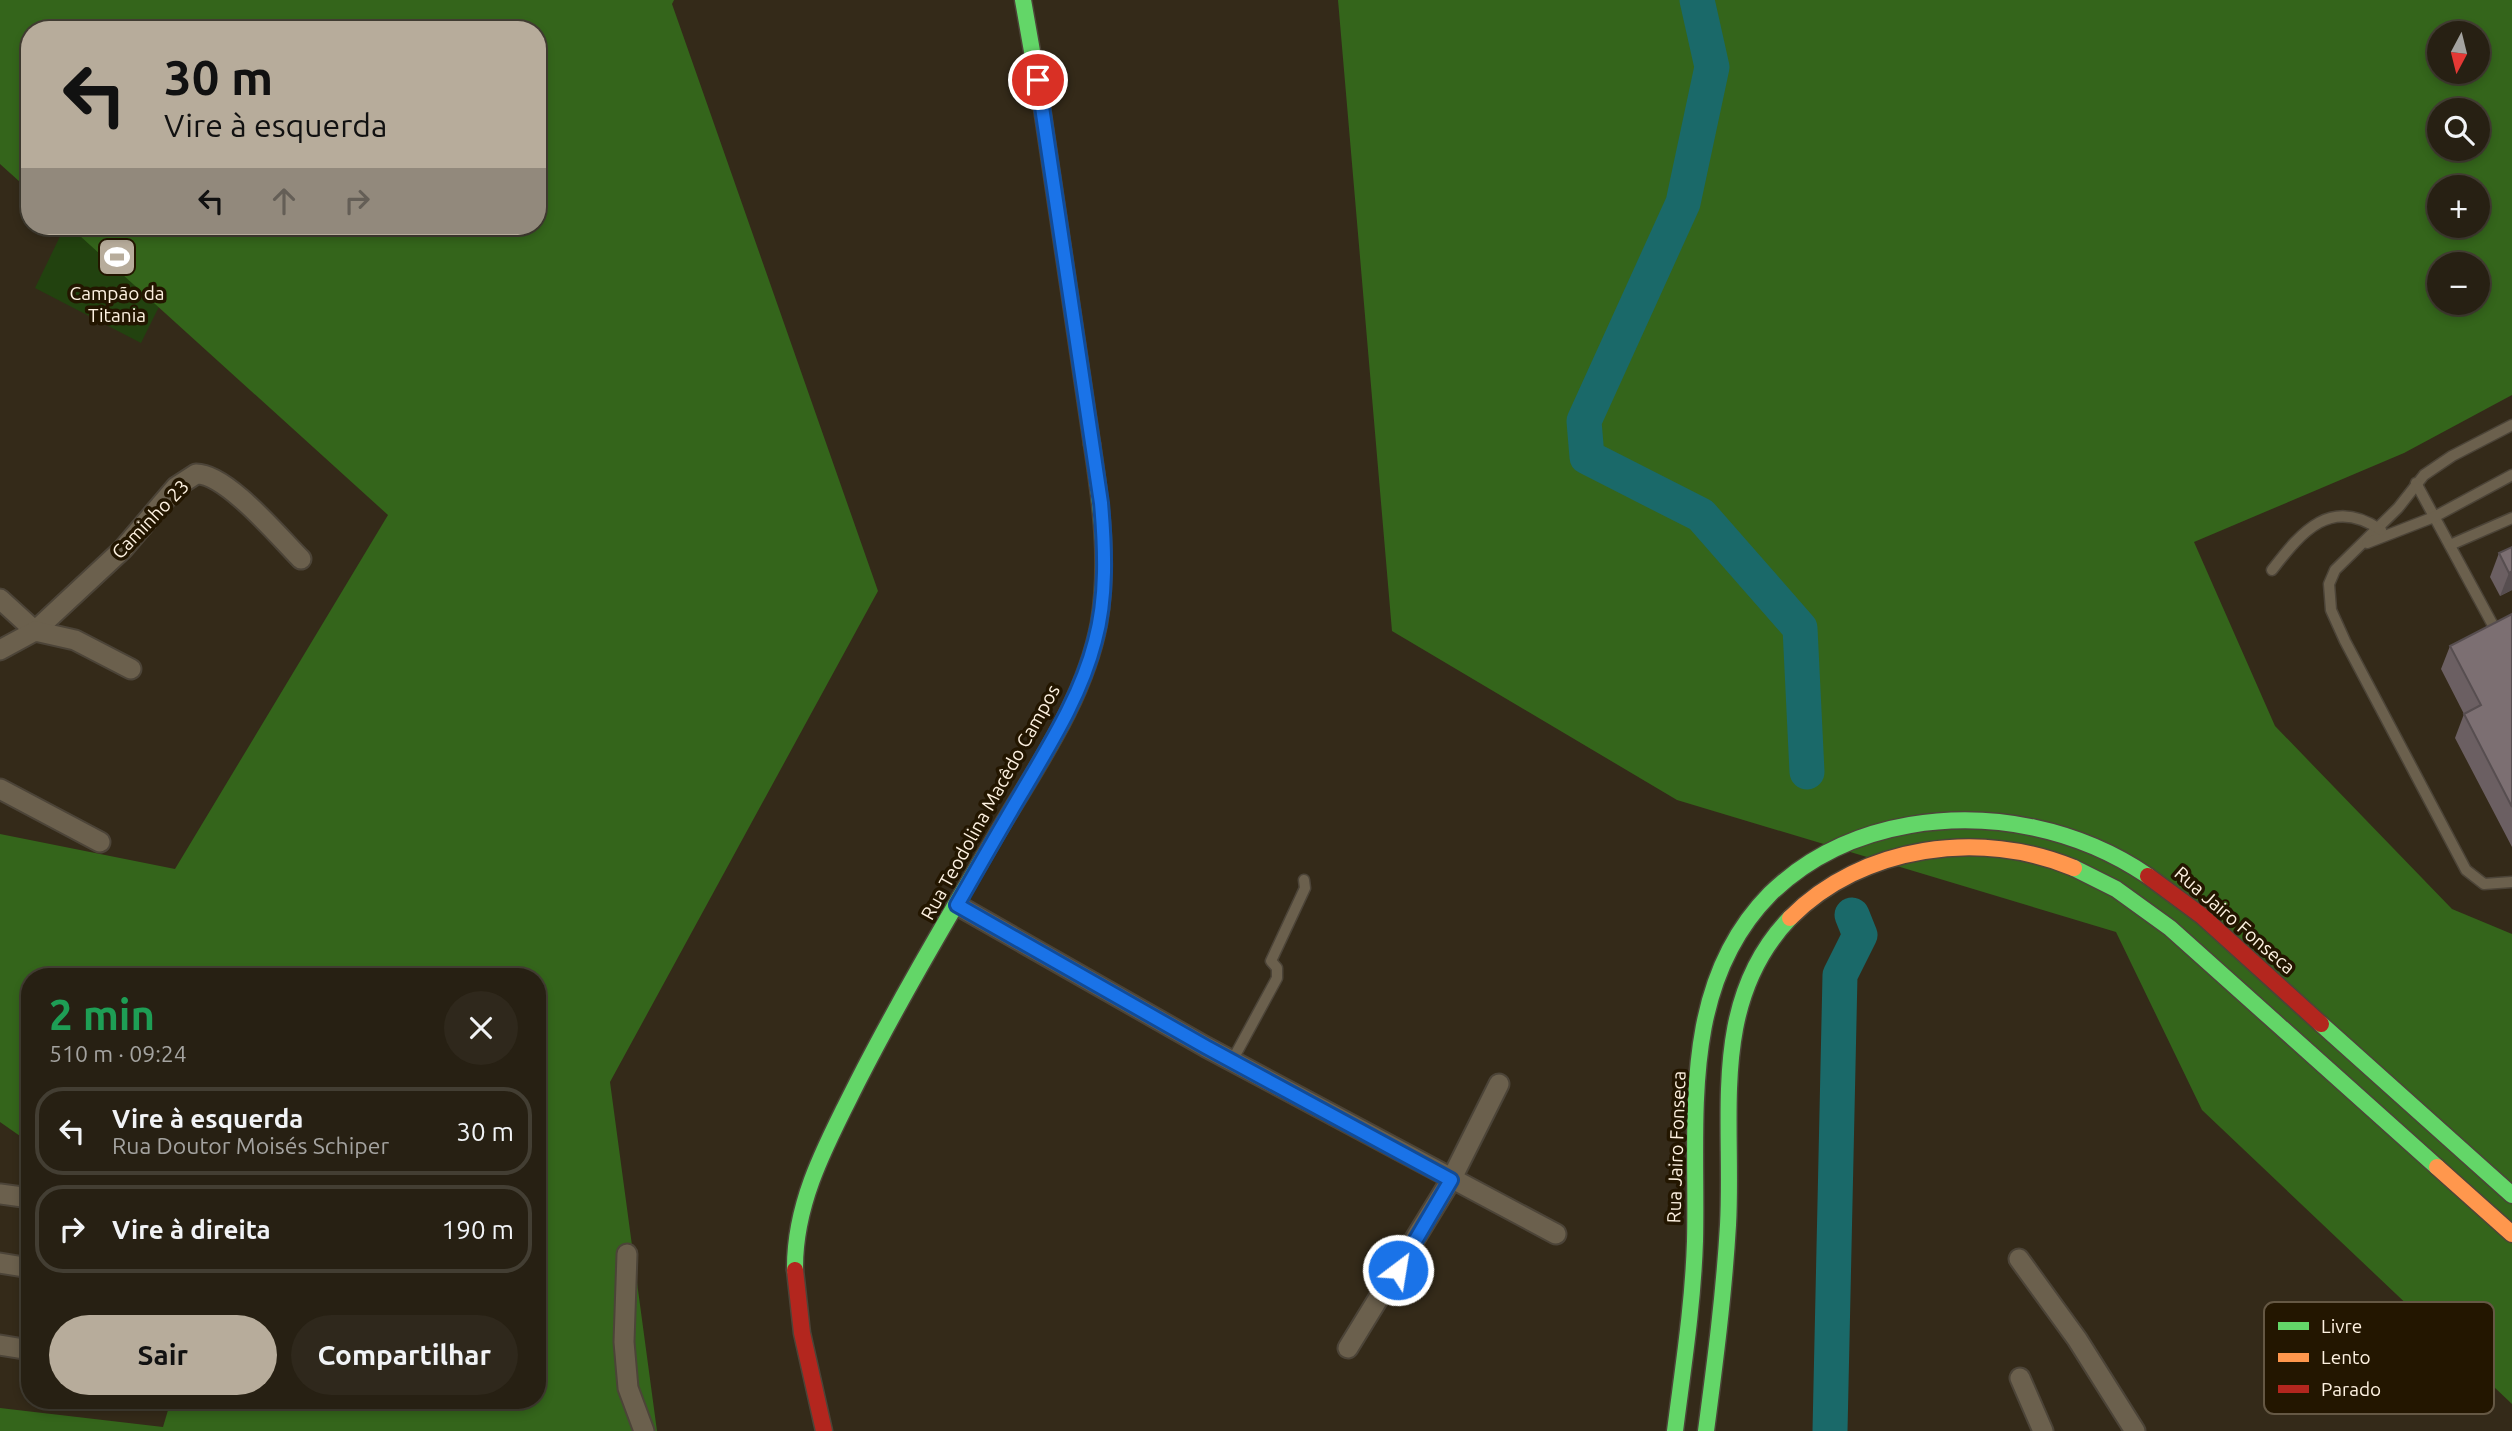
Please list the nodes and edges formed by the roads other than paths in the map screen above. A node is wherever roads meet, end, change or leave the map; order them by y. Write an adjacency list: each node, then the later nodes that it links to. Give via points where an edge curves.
1 (1023, 0): 20 (main road, Rua Teodolina Macêdo Campos, via 1101,503 1102,600 1095,641 1075,694)
2 (2512, 425): 4 (lane, via 2436,465)
3 (2512, 475): 5 (lane)
4 (2416, 484): 5 (lane); 7 (lane)
5 (2434, 517): 7 (lane); 8 (lane)
6 (2512, 517): 8 (lane)
7 (2383, 531): 10 (lane, via 2343,515 2325,518 2303,533); 19 (lane, via 2362,544 2330,577 2331,610 2466,870 2484,884)
8 (2450, 545): 12 (lane)
9 (300, 559): 13 (street, Caminho 23, via 221,484 205,473 196,474 176,487 123,549)
10 (2272, 570)
11 (0, 599): 13 (street)
12 (2495, 629)
13 (35, 631): 14 (street); 15 (street, via 75,640)
14 (0, 650)
15 (131, 669)
16 (0, 789): 17 (street)
17 (100, 842)
18 (1304, 880): 21 (lane, via 1305,888 1271,961 1278,968 1277,978)
19 (2512, 882)
20 (957, 905): 21 (street); 38 (main road, Rua Teodolina Macêdo Campos, via 828,1140 801,1215 795,1284)
21 (1233, 1061): 23 (street)
22 (1499, 1084): 23 (street)
23 (1451, 1180): 27 (street); 35 (street)
24 (0, 1194): 26 (street)
25 (2512, 1195): 39 (main road, Rua Jairo Fonseca, via 2203,916 2124,860 2069,835 1983,820 1928,822 1878,831 1828,848 1777,886 1735,941 1710,995 1699,1077 1694,1271)
26 (21, 1197)
27 (1556, 1234)
28 (2512, 1234): 40 (main road, via 2170,928 2119,888 2080,868 2010,851 1950,849 1889,857 1826,887 1795,912 1751,969 1739,1001 1729,1072 1725,1273)
29 (627, 1254): 37 (street, via 628,1388)
30 (2019, 1259): 42 (street)
31 (0, 1264): 32 (street)
32 (21, 1267)
33 (0, 1345): 34 (street)
34 (21, 1348)
35 (1348, 1348)
36 (2020, 1378): 41 (street)
37 (644, 1431)
38 (824, 1431)
39 (1675, 1431)
40 (1706, 1431)
41 (2043, 1431)
42 (2135, 1431)

